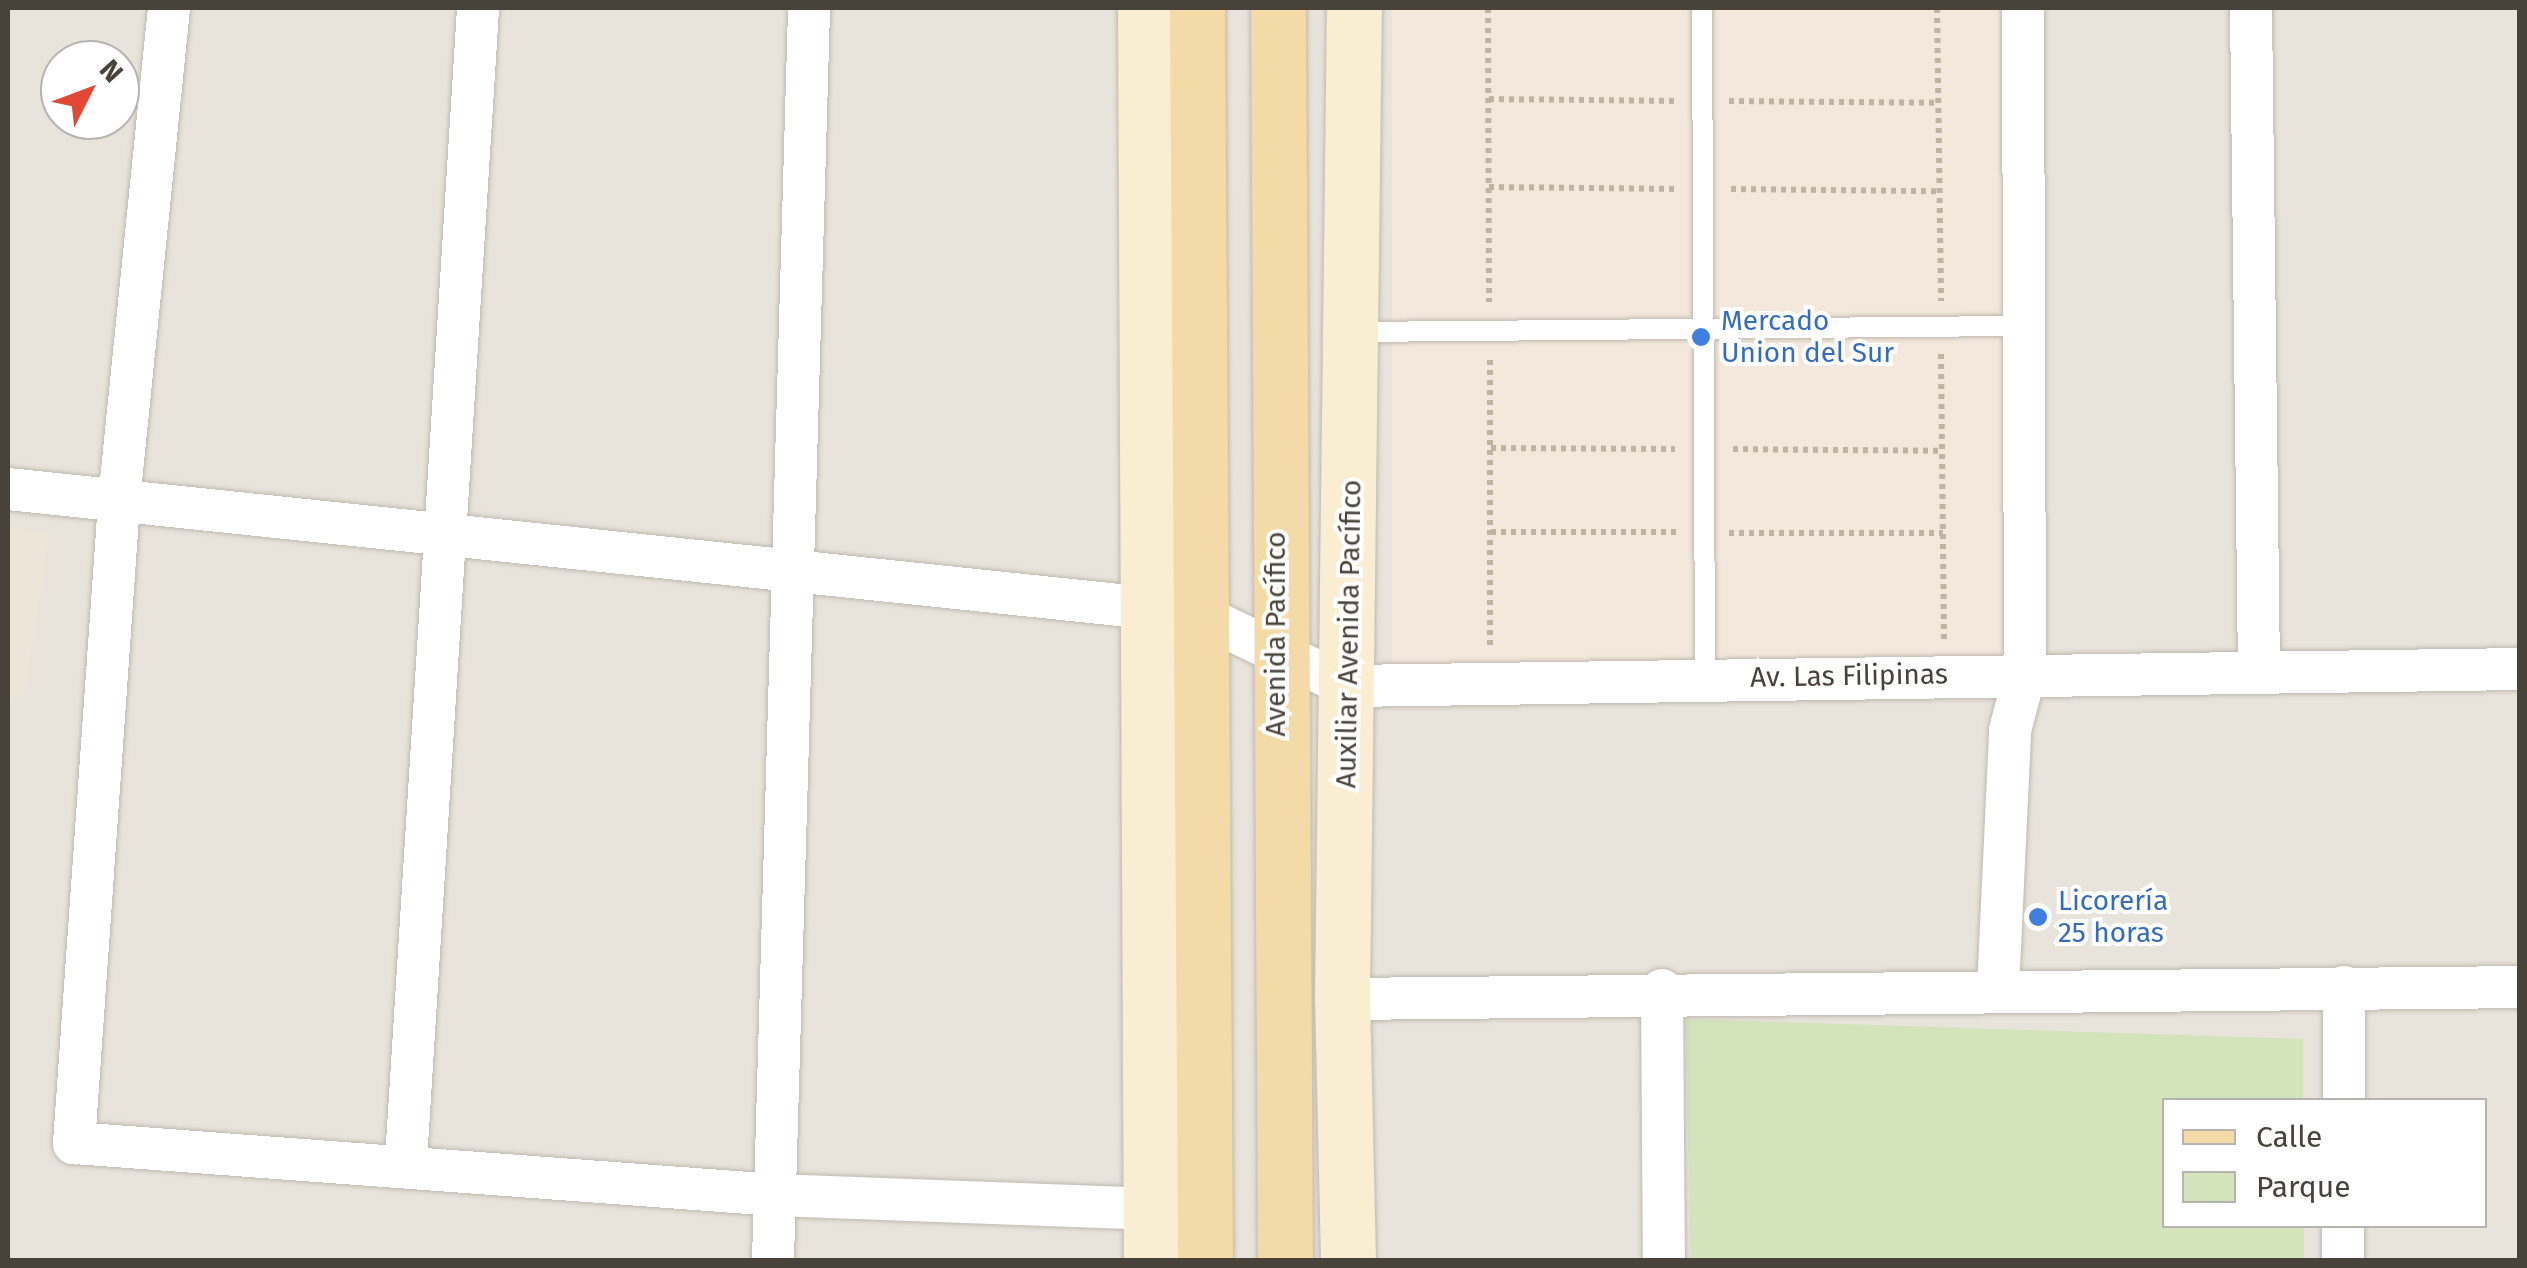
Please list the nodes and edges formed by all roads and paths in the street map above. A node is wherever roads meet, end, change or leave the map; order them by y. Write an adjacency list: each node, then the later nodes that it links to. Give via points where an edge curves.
1 (168, 8): 15 (street)
2 (478, 8): 16 (street)
3 (809, 8): 17 (street)
4 (1144, 8): 18 (main road)
5 (1197, 8): 18 (main road)
6 (1278, 8): 19 (main road, Avenida Pacífico)
7 (1354, 8): 13 (main road, Auxiliar Avenida Pacífico)
8 (1702, 8): 11 (lane)
9 (2023, 8): 12 (street)
10 (2252, 8): 21 (street)
11 (1701, 326): 12 (lane); 13 (lane); 23 (lane)
12 (2021, 326): 22 (street)
13 (1354, 332): 24 (main road, Auxiliar Avenida Pacífico)
14 (8, 489): 15 (street)
15 (119, 502): 16 (street); 31 (street, via 74,1142)
16 (442, 536): 17 (street); 31 (street)
17 (796, 578): 18 (street); 32 (street)
18 (1172, 611): 19 (street); 34 (main road)
19 (1274, 643): 24 (street); 36 (main road, Avenida Pacífico)
20 (2520, 669): 21 (street, Av. Las Filipinas)
21 (2259, 671): 22 (street, Av. Las Filipinas)
22 (2025, 674): 23 (street, Av. Las Filipinas); 27 (street, via 2010,730)
23 (1705, 677): 24 (street, Av. Las Filipinas)
24 (1348, 686): 29 (main road, Auxiliar Avenida Pacífico)
25 (2520, 987): 26 (street)
26 (2344, 988): 27 (street); 30 (street)
27 (1998, 989): 28 (street)
28 (1662, 990): 29 (street); 38 (street)
29 (1342, 999): 37 (main road, Auxiliar Avenida Pacífico)
30 (2344, 1098)
31 (406, 1160): 32 (street)
32 (775, 1195): 34 (street); 35 (street)
33 (2343, 1228): 39 (street)
34 (1178, 1235)
35 (773, 1260)
36 (1284, 1260)
37 (1348, 1260)
38 (1664, 1260)
39 (2343, 1260)

